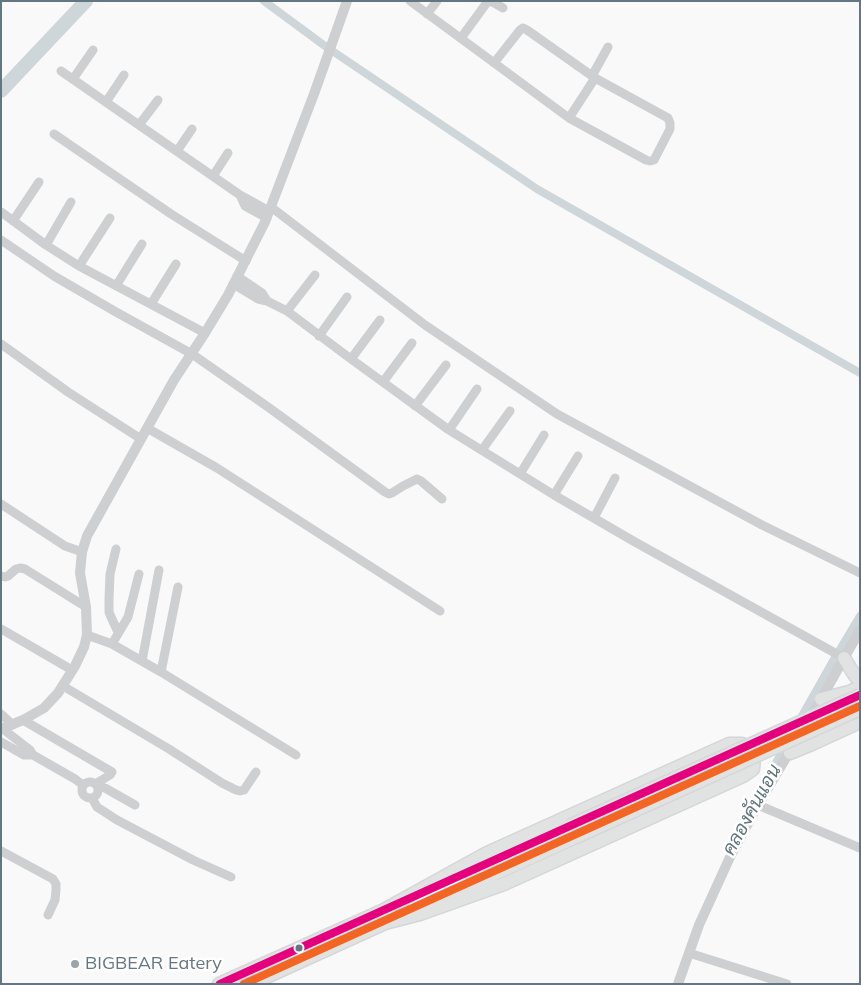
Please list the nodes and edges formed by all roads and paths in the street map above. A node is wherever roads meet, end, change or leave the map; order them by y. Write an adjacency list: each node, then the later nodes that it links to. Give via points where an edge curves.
1 (347, 1): 27 (street)
2 (410, 1): 6 (street)
3 (437, 1): 6 (street)
4 (489, 1): 5 (street); 7 (street)
5 (503, 8)
6 (427, 14): 7 (street)
7 (461, 38): 10 (street)
8 (608, 47): 13 (street)
9 (93, 50): 14 (street)
10 (494, 63): 13 (street, via 523,28); 17 (street)
11 (61, 71): 14 (street)
12 (124, 75): 16 (street)
13 (594, 77): 17 (street); 17 (street, via 668,118 670,129 654,160 646,160)
14 (73, 79): 16 (street)
15 (158, 100): 18 (street)
16 (106, 102): 18 (street)
17 (569, 118)
18 (139, 125): 21 (street)
19 (192, 129): 21 (street)
20 (54, 134): 33 (street)
21 (177, 151): 23 (street)
22 (228, 153): 23 (street)
23 (213, 176): 27 (street, via 240,195 244,206)
24 (39, 182): 29 (street)
25 (71, 202): 31 (street)
26 (1, 212): 29 (street)
27 (269, 212): 33 (street); 70 (street, via 425,325 557,414)
28 (110, 218): 35 (street)
29 (13, 221): 31 (street)
30 (1, 240): 47 (street, via 61,280)
31 (46, 244): 35 (street)
32 (142, 244): 38 (street)
33 (246, 261): 37 (street)
34 (176, 264): 40 (street)
35 (79, 266): 38 (street)
36 (315, 275): 41 (street)
37 (235, 280): 41 (street, via 258,299); 43 (street)
38 (116, 286): 40 (street)
39 (347, 297): 44 (street)
40 (151, 304): 43 (street)
41 (287, 311): 44 (street)
42 (380, 320): 48 (street)
43 (205, 333): 47 (street)
44 (319, 336): 48 (street)
45 (412, 343): 50 (street)
46 (1, 344): 57 (street)
47 (192, 354): 54 (street); 63 (street, via 385,492 392,493 417,479)
48 (351, 359): 50 (street)
49 (446, 365): 52 (street)
50 (383, 382): 52 (street)
51 (477, 389): 55 (street)
52 (415, 406): 55 (street)
53 (510, 411): 58 (street)
54 (147, 428): 57 (street); 74 (street, via 217,468)
55 (449, 430): 58 (street)
56 (544, 435): 60 (street)
57 (140, 439): 67 (street, via 87,536)
58 (482, 450): 60 (street)
59 (578, 456): 62 (street)
60 (520, 474): 62 (street)
61 (615, 478): 65 (street)
62 (554, 495): 65 (street)
63 (442, 499)
64 (1, 504): 67 (street, via 65,546)
65 (594, 518): 80 (street)
66 (116, 549): 77 (street, via 110,574 109,612)
67 (82, 552): 73 (street, via 80,573)
68 (159, 570): 81 (street)
69 (139, 574): 77 (street, via 130,611)
70 (860, 574)
71 (1, 576): 73 (street, via 8,576 16,569 25,569)
72 (178, 587): 83 (street)
73 (86, 606): 78 (street)
74 (440, 611)
75 (1, 629): 82 (street)
76 (860, 630): 80 (street)
77 (118, 632): 79 (street)
78 (87, 635): 79 (street); 82 (street)
79 (112, 644): 81 (street)
80 (837, 654): 84 (main road); 87 (street)
81 (142, 661): 83 (street)
82 (72, 670): 85 (street)
83 (161, 672): 96 (street)
84 (860, 679)
85 (63, 686): 91 (street, via 44,708); 97 (street, via 236,790 244,790)
86 (856, 691): 87 (main road); 90 (main road, via 840,701 838,706 846,718); 103 (main road, bridge)
87 (821, 700): 94 (street)
88 (860, 709): 103 (main road, bridge)
89 (1, 714): 91 (street)
90 (860, 721): 94 (main road)
91 (18, 723): 92 (street); 99 (street, via 112,772)
92 (2, 729): 95 (street)
93 (1, 742): 95 (street, via 24,755)
94 (790, 753): 102 (street)
95 (33, 755): 98 (street)
96 (296, 755)
97 (256, 772)
98 (83, 785): 99 (street, via 89,782); 100 (street, via 83,795)
99 (96, 785): 100 (street, via 97,795); 101 (street)
100 (92, 798): 106 (street, via 104,812)
101 (134, 805)
102 (758, 805): 104 (street); 109 (street, via 726,866)
103 (571, 832): 108 (main road)
104 (860, 848)
105 (1, 851): 107 (street, via 56,884 55,900)
106 (231, 877)
107 (48, 916)
108 (383, 918): 108 (main road, via 487,853 728,744 742,744 754,757 753,769 743,776 504,884 420,914); 110 (main road); 111 (main road)
109 (690, 953): 112 (street); 113 (street)
110 (220, 984)
111 (251, 984)
112 (678, 984)
113 (787, 984)

